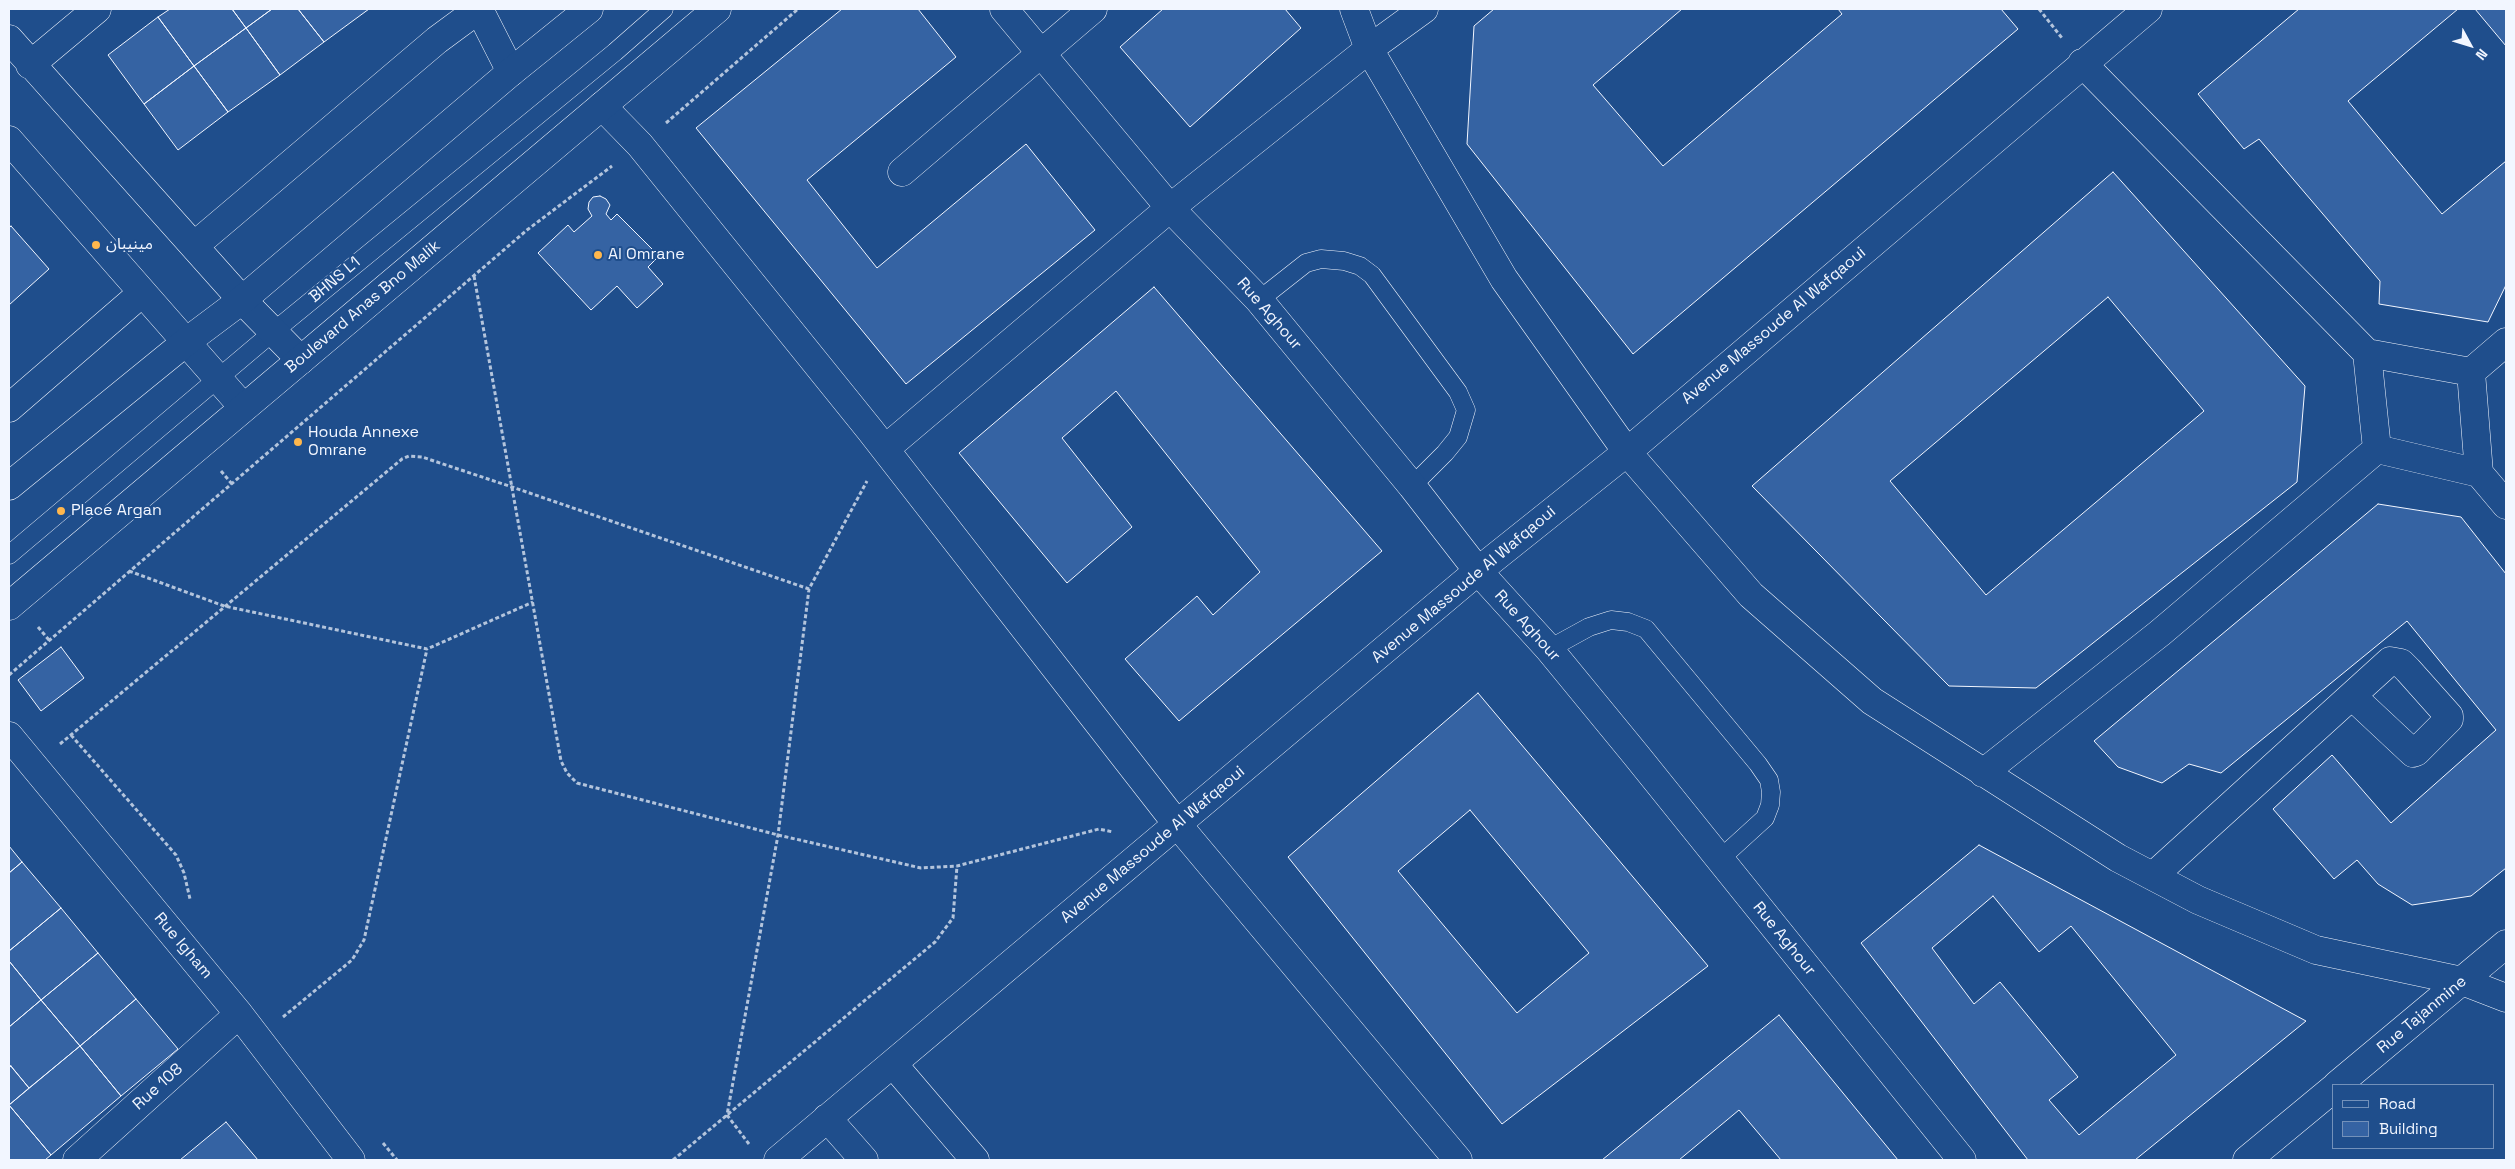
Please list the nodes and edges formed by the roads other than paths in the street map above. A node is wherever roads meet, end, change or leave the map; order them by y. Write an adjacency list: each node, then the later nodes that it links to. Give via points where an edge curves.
1 (97, 9): 15 (street)
2 (590, 9): 16 (street)
3 (648, 9): 25 (lane, BHNS L1)
4 (664, 9): 25 (lane, BHNS L1)
5 (717, 9): 17 (street, Boulevard Anas Bno Malik)
6 (1004, 9): 13 (street, Rue Aghour)
7 (1093, 9): 13 (street)
8 (1354, 9): 12 (street)
9 (1424, 9): 12 (street)
10 (2148, 9): 14 (street, Avenue Massoude Al Wafqaoui)
11 (9, 39): 15 (street)
12 (1369, 49): 20 (street); 36 (street, via 1504,279)
13 (1041, 53): 19 (street); 20 (street, Rue Aghour)
14 (2082, 63): 28 (street); 36 (street, Avenue Massoude Al Wafqaoui)
15 (30, 65): 21 (street)
16 (511, 72): 21 (street, via 479,9 437,40); 23 (street)
17 (602, 106): 29 (street, Boulevard Anas Bno Malik); 34 (street, via 640,145)
18 (9, 140): 22 (street)
19 (902, 172)
20 (1170, 208): 24 (street, Rue Aghour); 34 (street)
21 (194, 246): 23 (street)
22 (142, 293): 26 (street); 33 (street)
23 (242, 300): 25 (street); 26 (street)
24 (1259, 300): 39 (street, Rue Aghour); 39 (lane, via 1306,263 1321,259 1344,261 1372,274 1458,392 1466,410 1458,437)
25 (270, 329): 29 (street); 31 (lane, BHNS L1)
26 (186, 342): 31 (street); 38 (street)
27 (2506, 342): 30 (street)
28 (2367, 353): 30 (street); 35 (street)
29 (300, 360): 32 (street, Boulevard Anas Bno Malik)
30 (2471, 372): 37 (street)
31 (215, 376): 32 (street); 41 (lane, BHNS L1); 42 (lane, BHNS L1)
32 (243, 407): 44 (street, Boulevard Anas Bno Malik)
33 (9, 408)
34 (885, 449): 49 (street)
35 (2377, 449): 37 (street); 48 (street, via 2160,633)
36 (1626, 452): 43 (street, Avenue Massoude Al Wafqaoui); 48 (street, via 1751,595 1872,701)
37 (2479, 473): 40 (street)
38 (9, 486)
39 (1412, 486): 43 (street, Rue Aghour)
40 (2506, 505)
41 (9, 544)
42 (9, 555)
43 (1478, 571): 45 (street, Rue Aghour); 49 (street, Avenue Massoude Al Wafqaoui)
44 (9, 606)
45 (1549, 649): 50 (street, Rue Aghour); 50 (lane, via 1589,627 1611,620 1646,629 1758,764 1769,780 1771,792 1765,818)
46 (2352, 696): 51 (street)
47 (9, 736): 55 (street, Rue Igham)
48 (1983, 773): 51 (street, via 2118,858)
49 (1177, 824): 56 (street, Avenue Massoude Al Wafqaoui); 65 (street)
50 (1720, 859): 66 (street, Rue Aghour)
51 (2153, 876): 53 (street, via 2198,900 2316,950)
52 (2506, 944): 53 (street, Rue Tajanmine)
53 (2462, 981): 54 (street); 57 (street, Rue Tajanmine)
54 (2506, 998)
55 (239, 1014): 60 (street, Rue 108); 61 (street, Rue Igham)
56 (894, 1064): 59 (street, Avenue Massoude Al Wafqaoui); 64 (street)
57 (2338, 1084)
58 (2332, 1090): 67 (street)
59 (827, 1118): 62 (street, Avenue Massoude Al Wafqaoui); 63 (street)
60 (77, 1160)
61 (351, 1160)
62 (778, 1160)
63 (864, 1160)
64 (975, 1160)
65 (1458, 1160)
66 (1962, 1160)
67 (2247, 1160)

